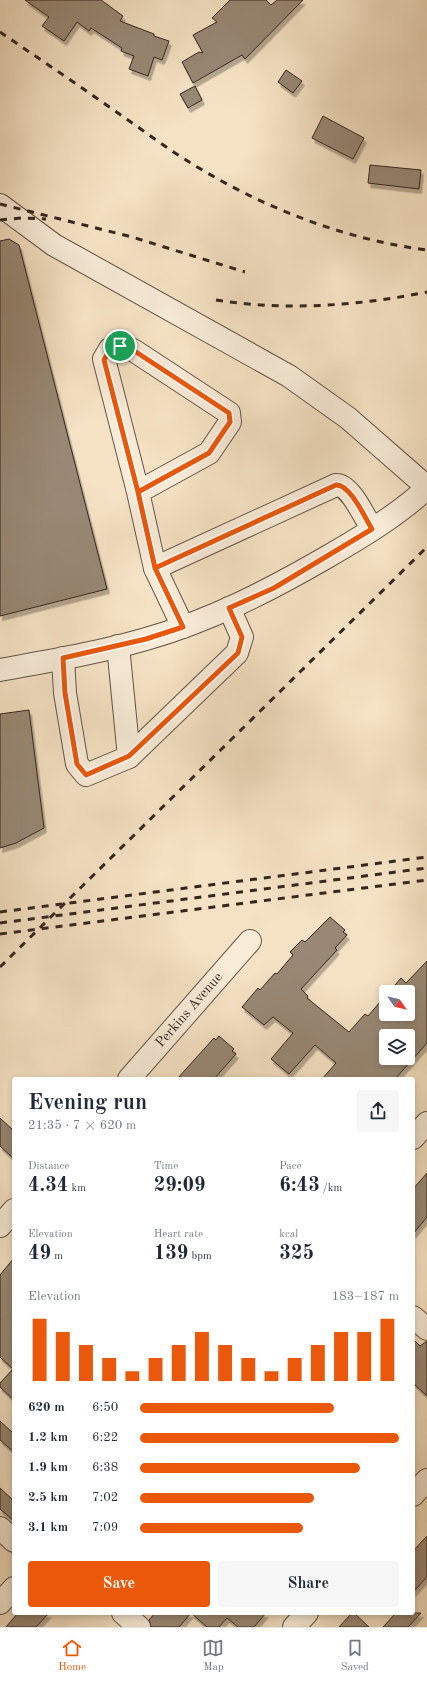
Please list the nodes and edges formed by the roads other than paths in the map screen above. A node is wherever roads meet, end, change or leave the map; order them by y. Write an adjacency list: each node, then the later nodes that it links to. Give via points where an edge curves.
1 (0, 205): 2 (street, via 54,245 290,376 348,418)
2 (427, 487): 4 (street, via 412,502)
3 (138, 492): 3 (street, via 104,360 110,349 120,346 133,350 229,413 230,422 209,453); 5 (street)
4 (372, 529): 5 (street, via 348,490 336,485); 6 (street, via 274,588)
5 (155, 568): 7 (street)
6 (229, 608): 7 (street); 11 (street, via 242,637 238,653)
7 (183, 627): 8 (street)
8 (118, 646): 9 (street); 11 (street)
9 (63, 658): 10 (street); 11 (street, via 65,693 77,764 86,775)
10 (0, 670)
11 (129, 756)
12 (250, 941): 13 (street, Perkins Avenue)
13 (131, 1077)
14 (427, 1123): 15 (street)
15 (415, 1136)
16 (12, 1212): 17 (street)
17 (0, 1226)
18 (415, 1319): 19 (street)
19 (427, 1329)
20 (427, 1480): 21 (street)
21 (415, 1493)
22 (0, 1528): 23 (street)
23 (12, 1539)
24 (12, 1590): 25 (street)
25 (0, 1603)
26 (125, 1615): 28 (street)
27 (305, 1615): 29 (street)
28 (139, 1627)
29 (294, 1627)

